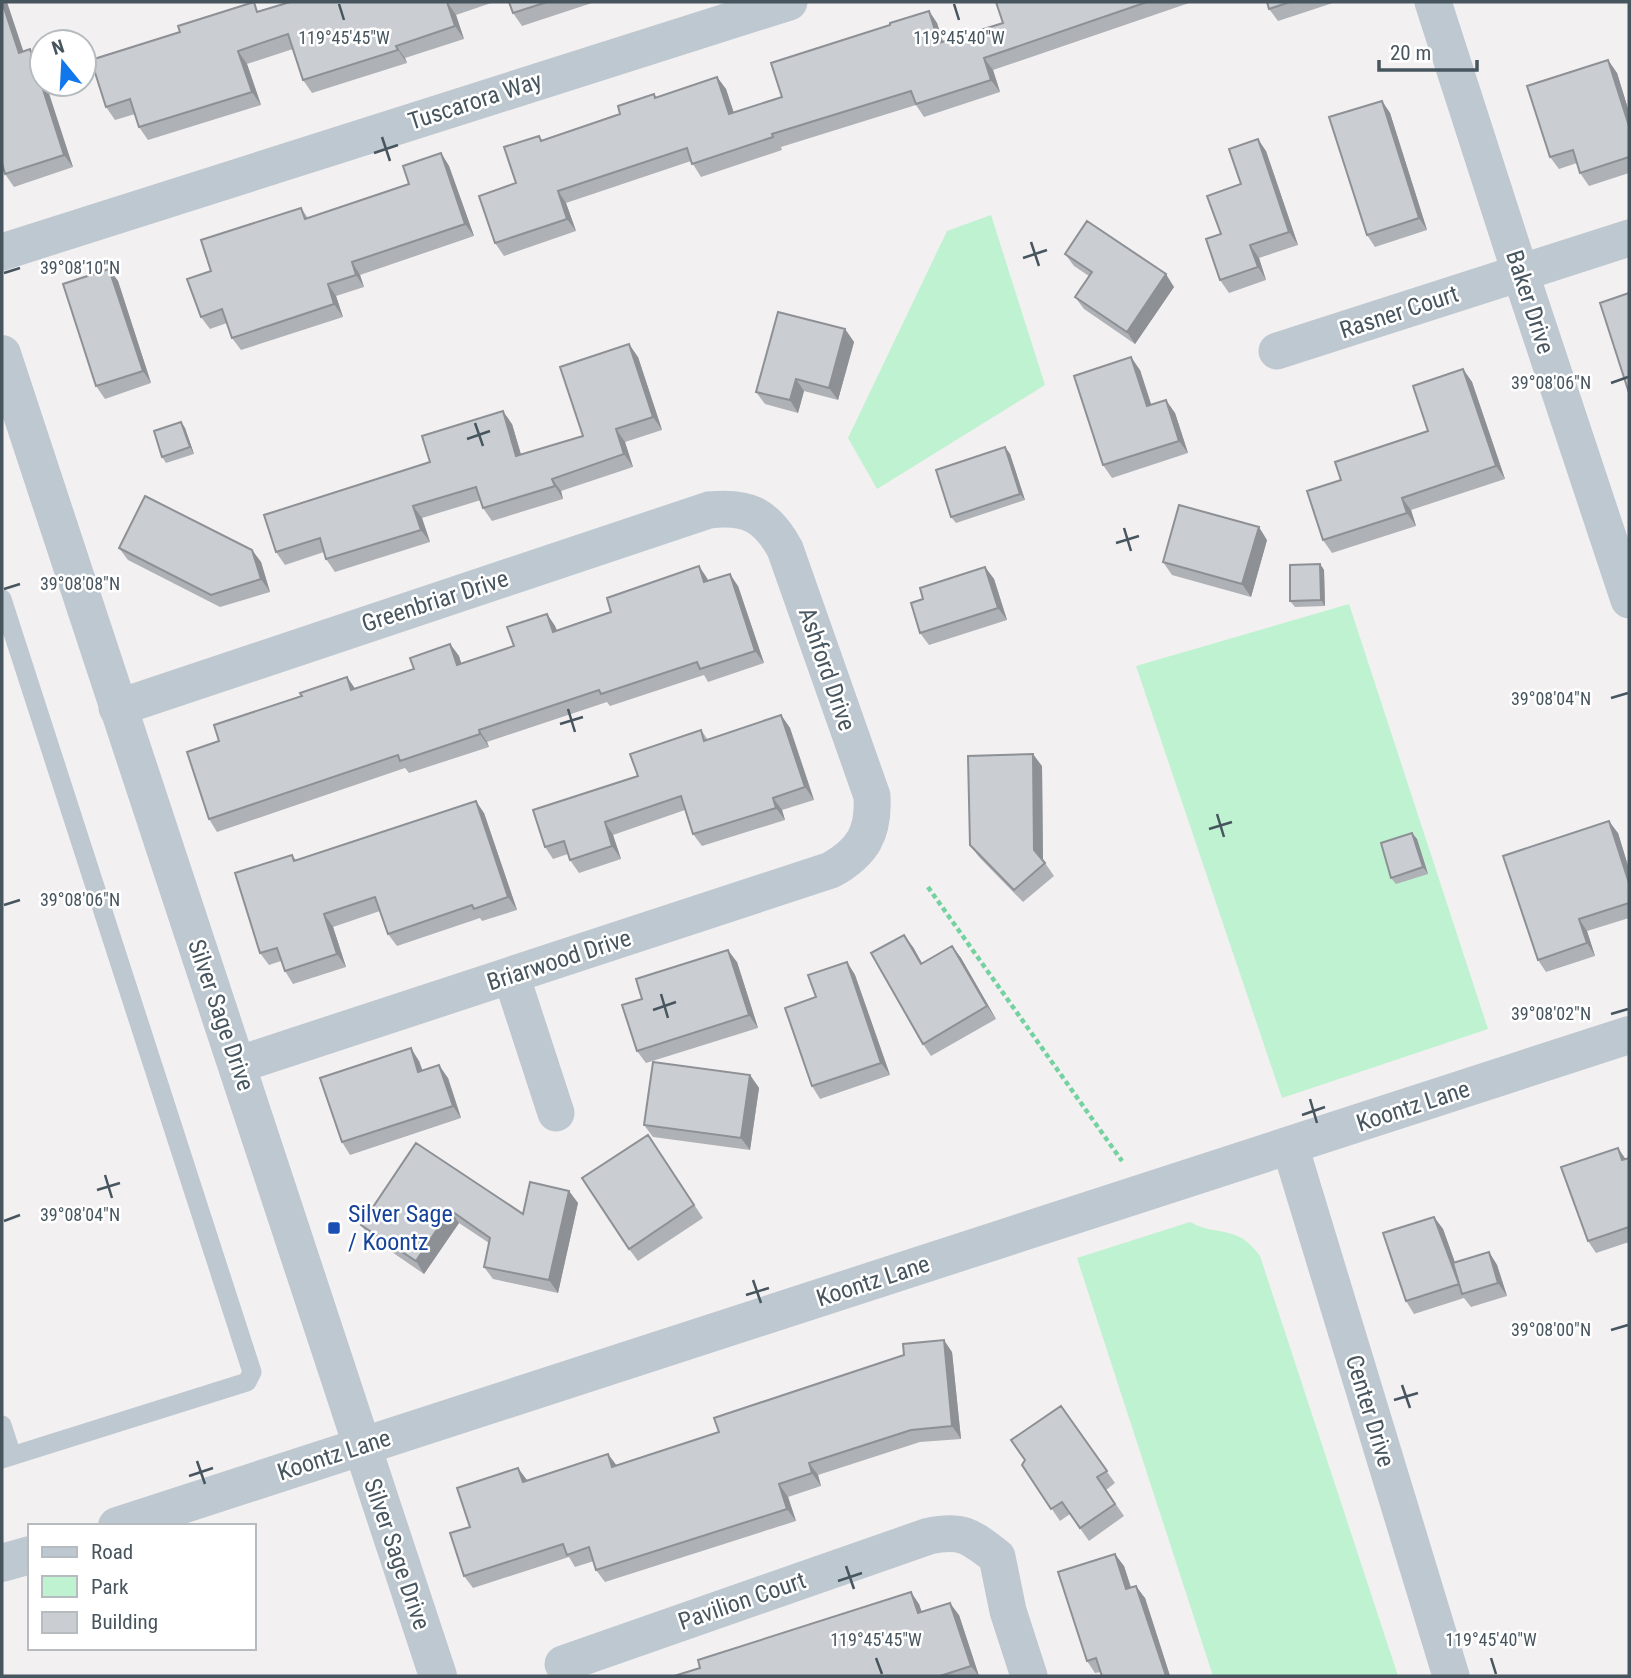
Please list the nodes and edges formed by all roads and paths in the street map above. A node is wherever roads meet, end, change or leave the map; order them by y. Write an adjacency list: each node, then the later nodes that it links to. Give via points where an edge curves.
1 (789, 2): 4 (street, Tuscarora Way)
2 (1433, 2): 5 (street, Baker Drive)
3 (1629, 238): 5 (street, Rasner Court)
4 (2, 252)
5 (1520, 272): 6 (street, Rasner Court); 10 (street, Baker Drive)
6 (1278, 351)
7 (2, 354): 11 (street, Silver Sage Drive)
8 (754, 515): 11 (street, Greenbriar Drive, via 731,508 709,510); 12 (street, Ashford Drive, via 776,533 785,549 872,796)
9 (2, 599): 22 (lane, via 252,1372 247,1382)
10 (1629, 600)
11 (117, 708): 16 (street, Silver Sage Drive)
12 (867, 835): 14 (street, Briarwood Drive, via 848,860 831,870)
13 (928, 887): 19 (path)
14 (512, 975): 16 (street, Briarwood Drive); 17 (street)
15 (1629, 1035): 18 (street, Koontz Lane)
16 (237, 1065): 21 (street, Silver Sage Drive)
17 (556, 1113)
18 (1290, 1146): 21 (street, Koontz Lane); 29 (street, Center Drive)
19 (1122, 1161)
20 (2, 1425): 22 (lane)
21 (361, 1447): 23 (street, Koontz Lane); 27 (street, Silver Sage Drive)
22 (7, 1457)
23 (123, 1524)
24 (28, 1556): 25 (street)
25 (2, 1563)
26 (563, 1664): 28 (street, Pavilion Court, via 950,1532 973,1539 997,1557)
27 (438, 1676)
28 (1028, 1676)
29 (1451, 1676)

